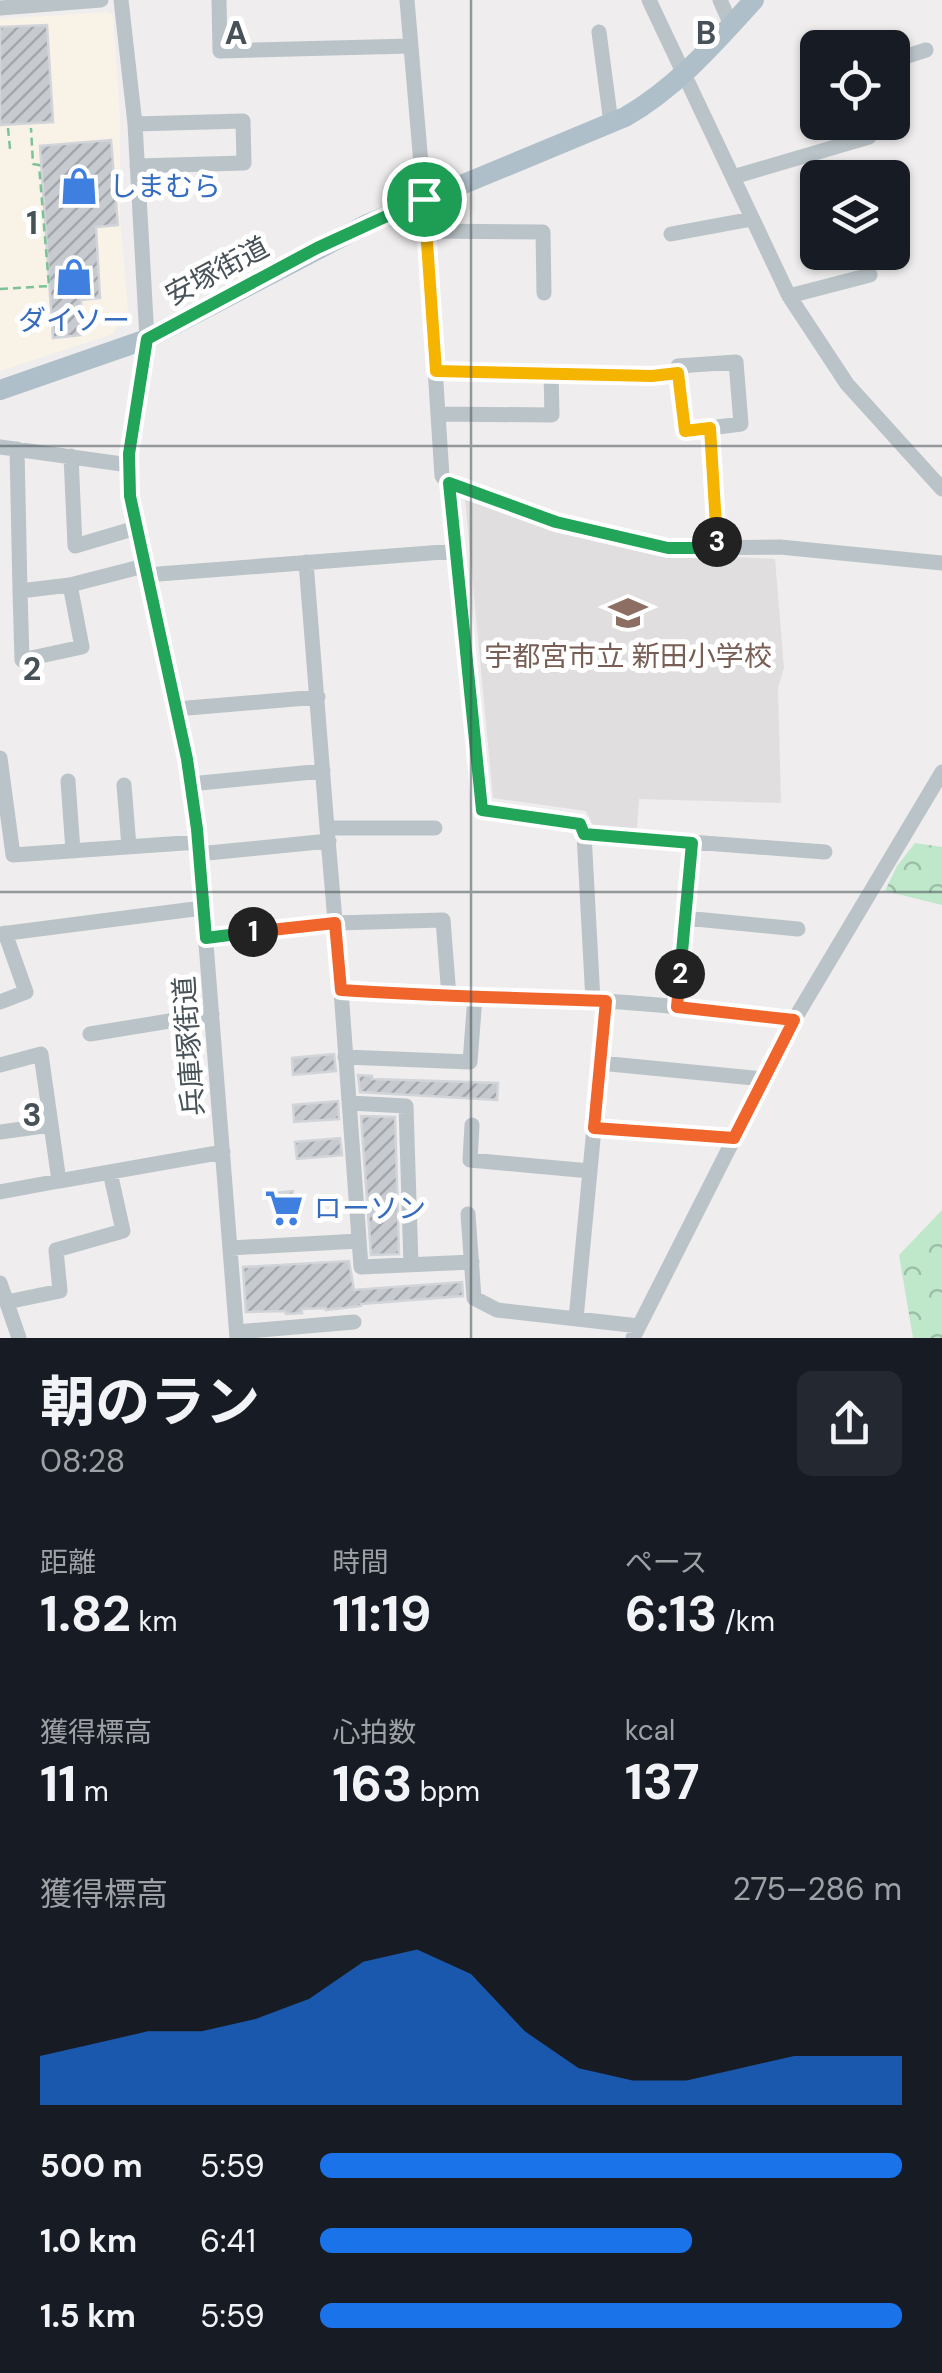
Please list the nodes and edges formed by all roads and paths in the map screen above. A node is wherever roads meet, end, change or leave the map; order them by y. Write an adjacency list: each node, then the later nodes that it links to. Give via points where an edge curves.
1 (101, 0): 8 (street)
2 (121, 0): 16 (street, 兵庫塚街道)
3 (219, 0): 11 (street, via 220,51)
4 (407, 0): 11 (street)
5 (650, 0): 14 (street)
6 (720, 0): 9 (street)
7 (754, 0): 9 (main road, 安塚街道)
8 (0, 8)
9 (731, 25): 14 (main road, 安塚街道)
10 (599, 32): 15 (street)
11 (411, 46): 23 (street)
12 (926, 50): 13 (street)
13 (910, 55)
14 (684, 74): 15 (main road, 安塚街道, via 648,104); 22 (street)
15 (611, 122): 23 (main road, 安塚街道)
16 (134, 124): 21 (street, 兵庫塚街道); 21 (street, via 242,121 244,163)
17 (8, 128): 20 (path)
18 (31, 128): 28 (path, via 48,286)
19 (857, 140): 22 (street)
20 (10, 149)
21 (137, 166): 31 (street, 兵庫塚街道)
22 (733, 178): 24 (street)
23 (424, 199): 25 (street); 31 (main road, 安塚街道)
24 (752, 219): 26 (street); 30 (street)
25 (426, 232): 29 (street, via 544,232); 32 (street)
26 (671, 234)
27 (870, 275): 30 (street)
28 (0, 289)
29 (544, 293)
30 (789, 296): 43 (street, via 847,384)
31 (147, 339): 35 (main road, 安塚街道); 41 (street, 兵庫塚街道)
32 (436, 371): 33 (street); 36 (street)
33 (552, 373): 34 (street); 36 (street, via 552,415)
34 (678, 373): 37 (street, via 685,431); 37 (street, via 678,366 736,362 741,424)
35 (0, 390)
36 (439, 414): 42 (street, via 442,476)
37 (710, 428): 45 (street)
38 (0, 447): 39 (street)
39 (17, 449): 40 (street); 51 (street)
40 (71, 456): 41 (street); 44 (street, via 74,546)
41 (129, 465): 44 (street, 兵庫塚街道)
42 (449, 483): 45 (street, via 556,522 668,548); 46 (street)
43 (942, 489)
44 (136, 528): 49 (street, 兵庫塚街道)
45 (718, 548): 48 (street, via 780,547)
46 (456, 551): 47 (street); 62 (street, via 482,810 580,824)
47 (306, 562): 49 (street); 52 (street)
48 (942, 563)
49 (145, 570): 50 (street); 53 (street, 兵庫塚街道)
50 (70, 585): 51 (street); 51 (street, via 82,647 22,660)
51 (20, 591)
52 (318, 696): 53 (street); 55 (street)
53 (176, 709): 58 (street, 兵庫塚街道)
54 (0, 758): 66 (street, via 13,855)
55 (323, 772): 58 (street); 61 (street)
56 (942, 772): 81 (street)
57 (68, 780): 66 (street)
58 (190, 784): 65 (street, 兵庫塚街道)
59 (124, 786): 64 (street)
60 (435, 828): 61 (street)
61 (328, 834): 65 (street); 70 (street)
62 (584, 834): 63 (street); 77 (street)
63 (692, 843): 67 (street); 69 (street)
64 (129, 847): 65 (street); 66 (street)
65 (198, 848): 68 (street, 兵庫塚街道)
66 (72, 850)
67 (825, 852)
68 (202, 908): 72 (street); 73 (street, 兵庫塚街道)
69 (685, 918): 71 (street); 79 (street)
70 (335, 923): 73 (street); 74 (street); 75 (street, via 443,920)
71 (798, 930)
72 (3, 933): 78 (street, via 26,992)
73 (206, 938): 80 (street, 兵庫塚街道)
74 (341, 990): 75 (street); 83 (street)
75 (449, 997): 76 (street)
76 (475, 997): 77 (street); 83 (street, via 470,1062)
77 (600, 1001): 79 (street); 84 (street)
78 (0, 1002)
79 (677, 1007): 81 (street)
80 (212, 1014): 82 (street); 93 (street, 兵庫塚街道)
81 (794, 1020): 86 (street)
82 (90, 1034)
83 (346, 1057): 87 (street)
84 (600, 1063): 86 (street); 90 (street)
85 (0, 1065): 88 (street, via 41,1054)
86 (764, 1078): 92 (street)
87 (349, 1103): 99 (street); 102 (street, via 406,1106)
88 (51, 1125): 91 (street); 96 (street)
89 (472, 1125): 95 (street, via 470,1160)
90 (594, 1128): 92 (street); 95 (street)
91 (0, 1132)
92 (734, 1138): 107 (street)
93 (222, 1152): 94 (street); 100 (street, 兵庫塚街道)
94 (110, 1172): 96 (street); 104 (street, via 123,1232 56,1250 60,1291)
95 (590, 1172): 105 (street)
96 (59, 1181): 97 (street)
97 (0, 1192)
98 (468, 1214): 101 (street)
99 (359, 1241): 100 (street); 102 (street, via 361,1267)
100 (230, 1248): 108 (street, 兵庫塚街道)
101 (472, 1262): 102 (street); 105 (street, via 474,1298 497,1310)
102 (412, 1265)
103 (0, 1284): 104 (street)
104 (6, 1302): 109 (street)
105 (576, 1319): 107 (street)
106 (354, 1322): 108 (street)
107 (636, 1332)
108 (237, 1335)
109 (19, 1338)

